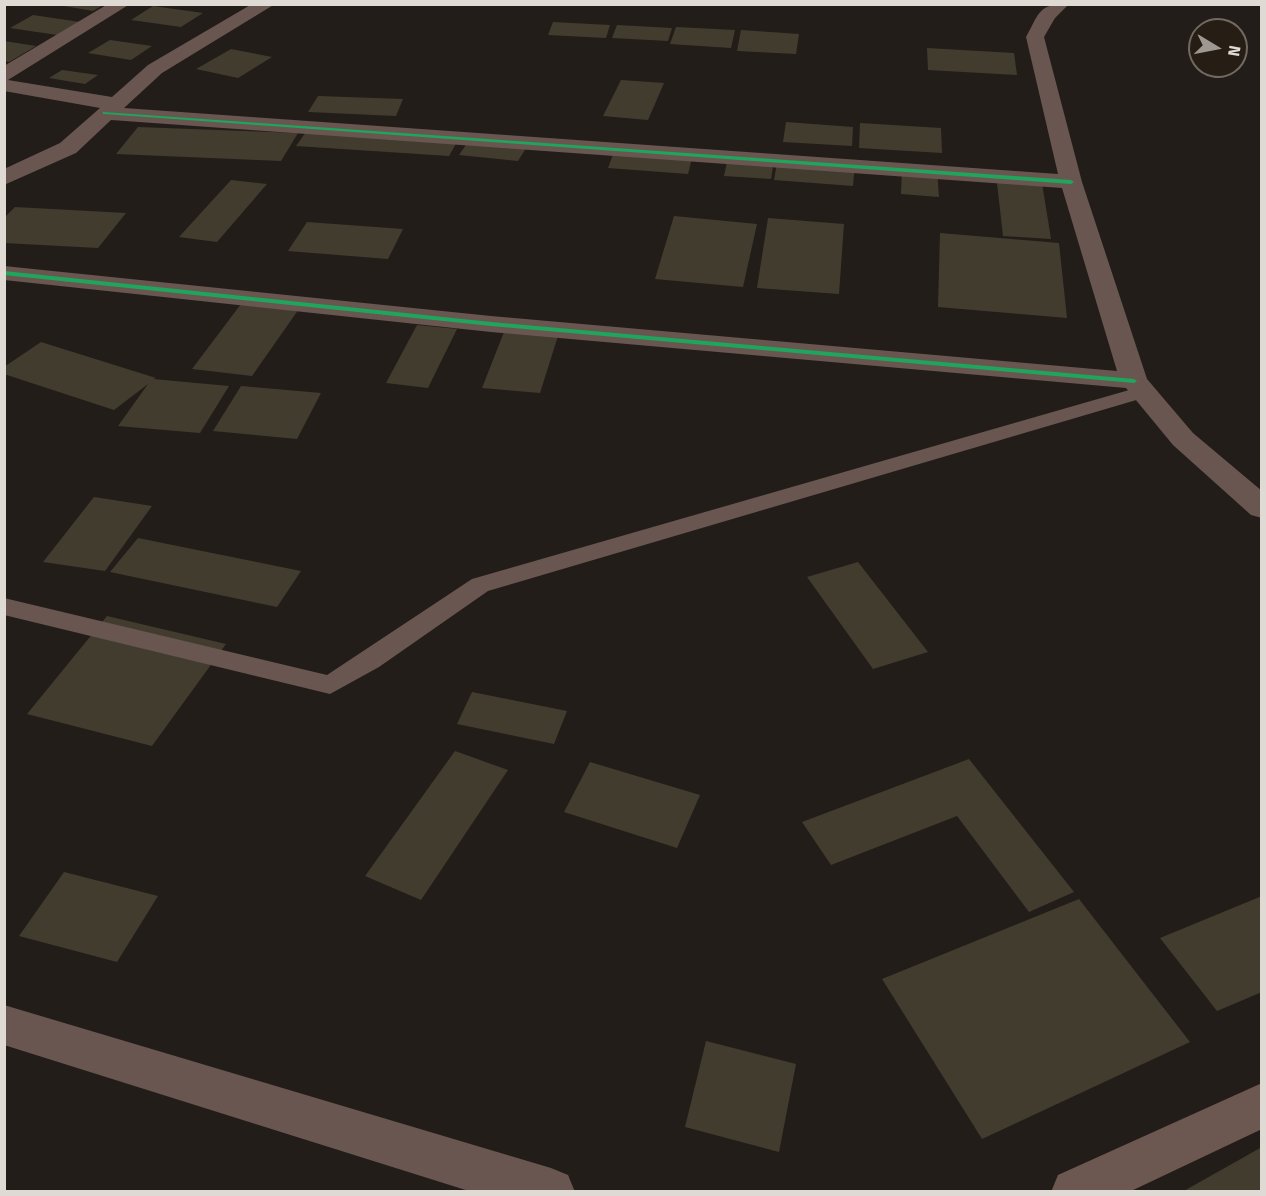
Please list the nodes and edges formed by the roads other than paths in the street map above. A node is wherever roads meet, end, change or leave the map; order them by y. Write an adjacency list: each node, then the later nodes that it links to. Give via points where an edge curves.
1 (121, 4): 4 (street)
2 (267, 4): 6 (street, via 155,69)
3 (1060, 4): 8 (street, via 1047,15 1035,37)
4 (4, 75)
5 (4, 85): 6 (street)
6 (110, 109): 7 (street, via 68,148); 8 (street)
7 (4, 178)
8 (1071, 182): 10 (street)
9 (4, 273): 10 (street)
10 (1139, 386): 11 (street, via 1183,439); 12 (lane, via 480,585 330,685)
11 (1262, 508)
12 (4, 606)
13 (4, 1025): 15 (street)
14 (1262, 1105): 16 (street)
15 (551, 1191)
16 (1075, 1191)

